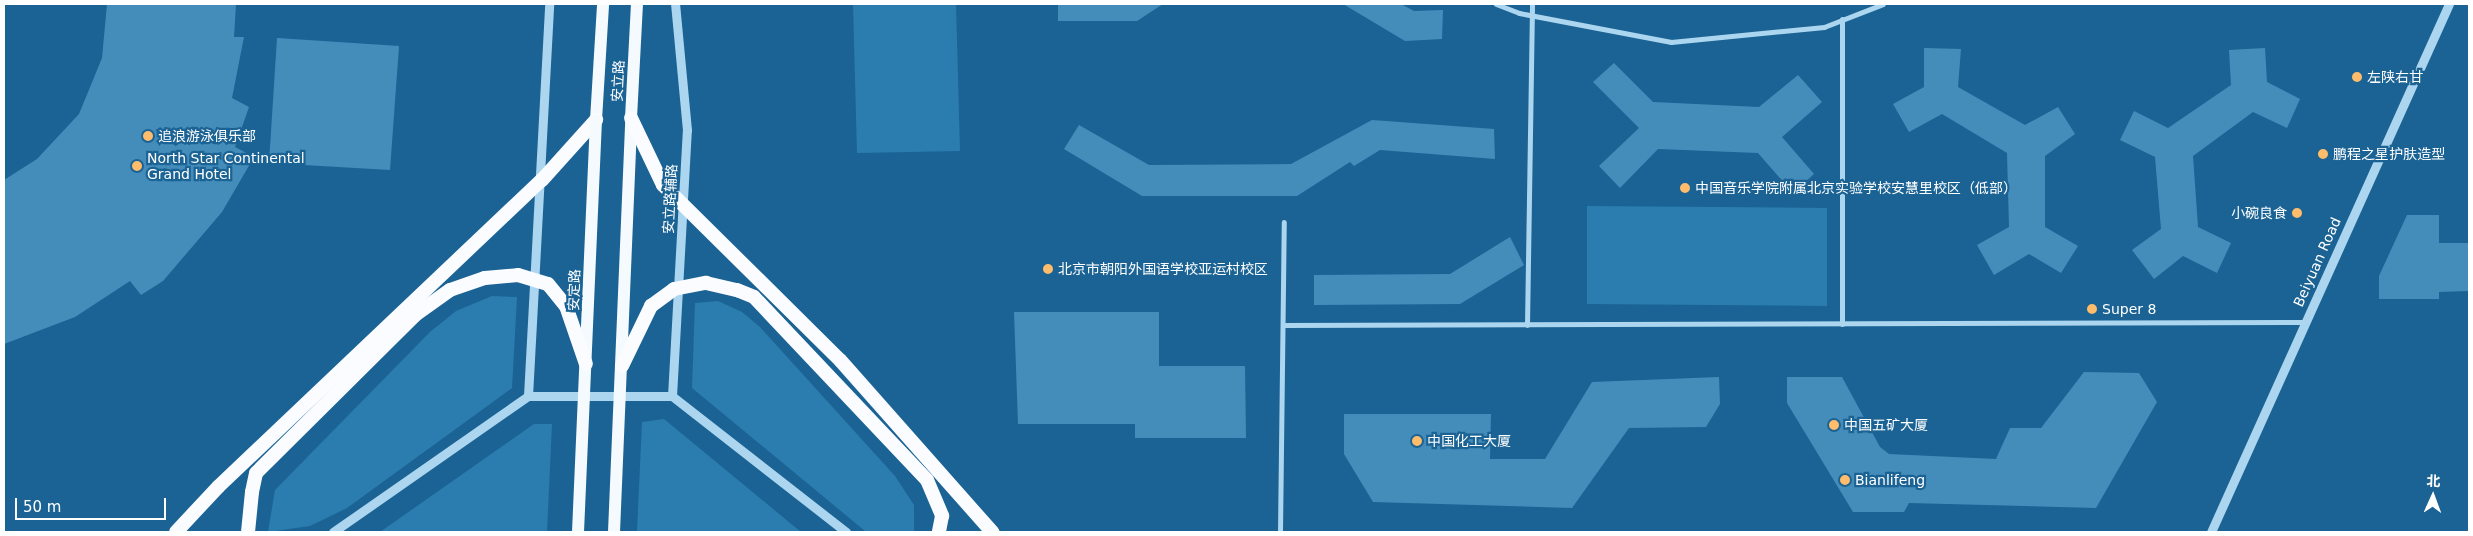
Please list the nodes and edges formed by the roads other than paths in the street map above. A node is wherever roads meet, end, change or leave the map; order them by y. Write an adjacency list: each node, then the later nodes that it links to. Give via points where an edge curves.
1 (549, 4): 20 (street)
2 (604, 4): 12 (main road, 安定路)
3 (637, 4): 11 (main road, 安立路)
4 (675, 4): 21 (street, 安立路辅路, via 687,130)
5 (1496, 4): 9 (street)
6 (1532, 4): 9 (street)
7 (1883, 4): 10 (street)
8 (2449, 4): 14 (street, Beiyuan Road)
9 (1529, 15): 10 (street, via 1671,42 1824,27); 15 (street)
10 (1842, 19): 16 (street)
11 (631, 118): 19 (main road, bridge); 29 (highway, bridge, via 663,185 840,360)
12 (596, 120): 18 (main road, 安定路, bridge); 22 (highway, bridge, via 542,180 218,487)
13 (1284, 222): 17 (street)
14 (2305, 322): 16 (street); 31 (street, Beiyuan Road)
15 (1527, 324): 16 (street); 17 (street)
16 (1842, 324)
17 (1284, 325): 30 (street)
18 (586, 364): 23 (highway, bridge, via 566,306 548,284 518,275 485,278 450,290 415,315 256,473); 25 (main road, 安定路, bridge)
19 (622, 366): 26 (main road, bridge); 28 (highway, bridge, via 651,306 674,289 706,283 754,297 927,480 942,516)
20 (528, 396): 21 (street); 24 (street)
21 (672, 396): 27 (street)
22 (176, 532)
23 (248, 532)
24 (333, 532)
25 (578, 532)
26 (614, 532)
27 (846, 532)
28 (939, 532)
29 (992, 532)
30 (1280, 532)
31 (2211, 532)

